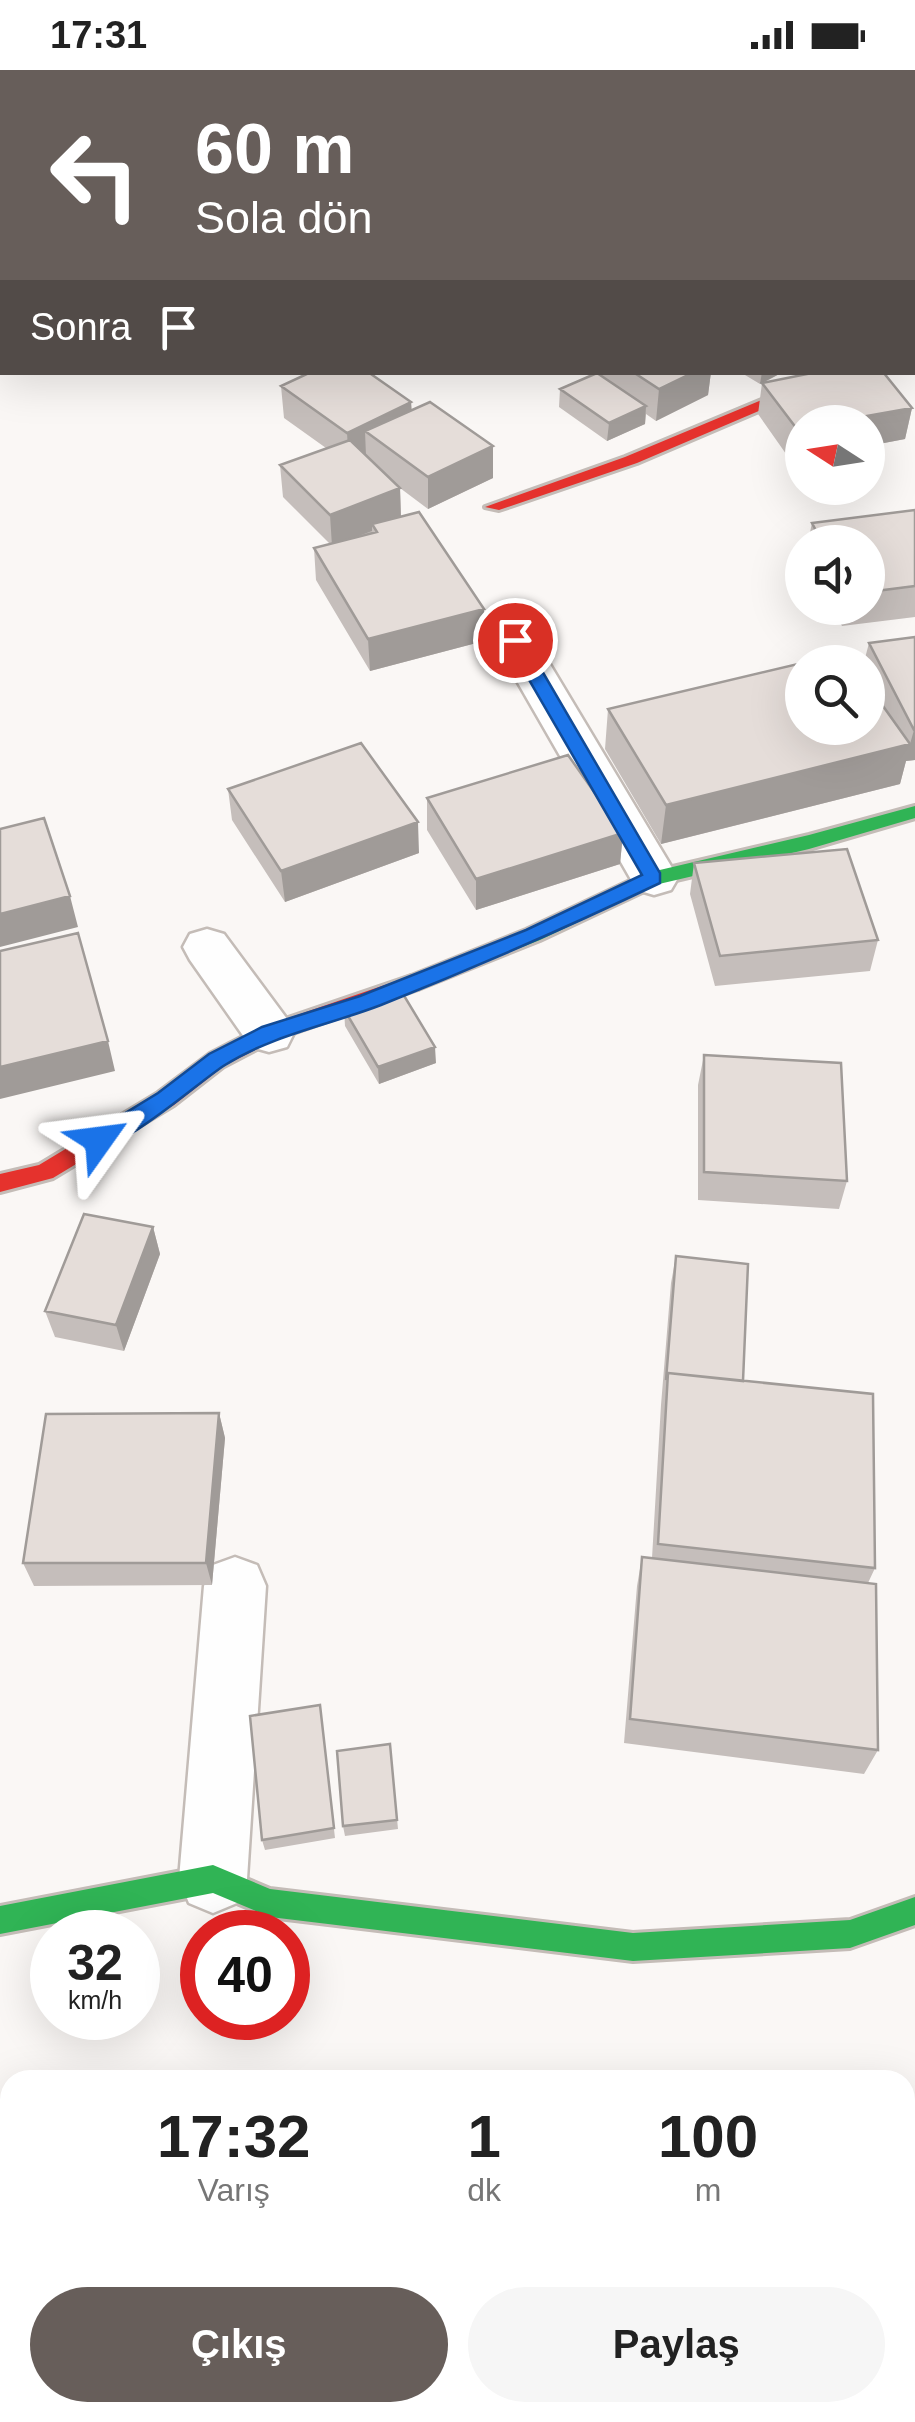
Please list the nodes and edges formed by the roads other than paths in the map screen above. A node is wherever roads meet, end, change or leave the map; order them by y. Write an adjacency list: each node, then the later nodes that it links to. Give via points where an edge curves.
1 (836, 375): 2 (street, via 632,460)
2 (492, 507)
3 (515, 640): 5 (street)
4 (915, 812): 5 (street)
5 (654, 878): 7 (street, via 368,1002)
6 (207, 947): 7 (street)
7 (269, 1033): 8 (street, via 45,1172)
8 (0, 1183)
9 (235, 1586): 10 (street)
10 (213, 1879): 11 (street, via 270,1903 633,1946 850,1934); 12 (street)
11 (915, 1912)
12 (0, 1920)

